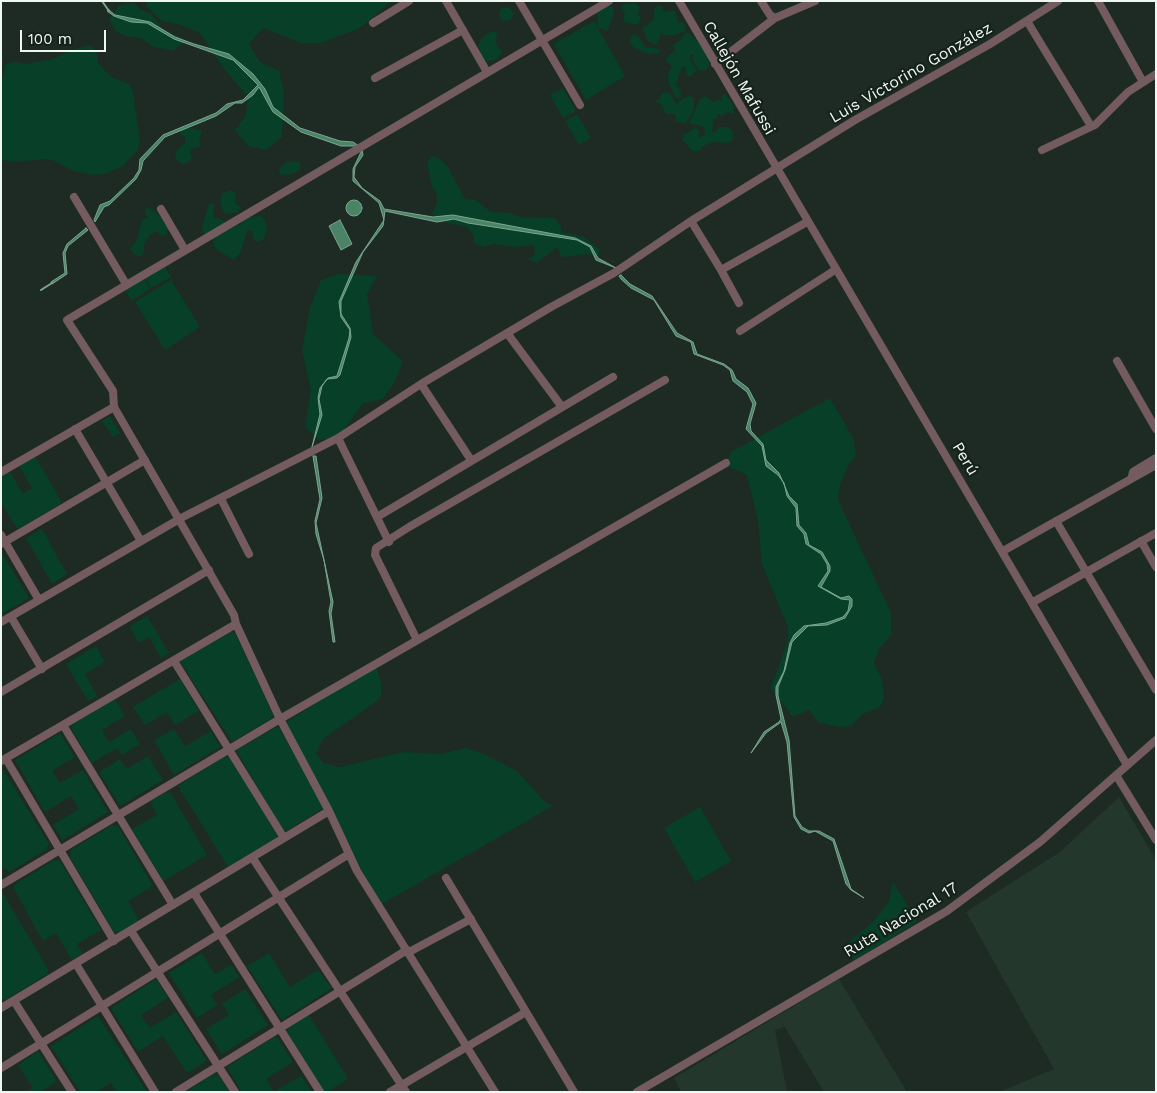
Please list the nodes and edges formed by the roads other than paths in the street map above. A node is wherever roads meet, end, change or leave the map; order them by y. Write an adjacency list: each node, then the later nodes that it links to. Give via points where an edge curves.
1 (410, 1): 12 (street)
2 (446, 1): 13 (street)
3 (519, 1): 14 (street)
4 (679, 1): 15 (street, Callejón Mafussi)
5 (761, 1): 10 (street, via 770,15)
6 (816, 1): 10 (street)
7 (1058, 1): 11 (street, Luis Victorino González)
8 (1098, 1): 19 (street)
9 (604, 2): 14 (street)
10 (776, 18): 15 (street)
11 (1027, 21): 21 (street); 23 (street, Luis Victorino González)
12 (373, 23)
13 (463, 30): 16 (street); 18 (street)
14 (541, 41): 16 (street); 20 (street)
15 (715, 64): 23 (street, Callejón Mafussi)
16 (488, 72): 28 (street)
17 (1156, 74): 19 (street)
18 (375, 78)
19 (1144, 82): 21 (street, via 1128,92)
20 (580, 105)
21 (1091, 126): 22 (street)
22 (1042, 150)
23 (776, 169): 26 (street, Luis Victorino González); 27 (street, Perú)
24 (74, 197): 31 (street)
25 (161, 209): 28 (street)
26 (692, 221): 29 (street); 34 (street, Luis Victorino González, via 614,273)
27 (807, 222): 29 (street); 30 (street, Perú)
28 (185, 250): 31 (street)
29 (721, 270): 32 (street)
30 (835, 270): 33 (street); 61 (street, Perú)
31 (126, 284): 39 (street, via 68,320 113,391)
32 (740, 304)
33 (740, 331)
34 (506, 333): 38 (street, Luis Victorino González); 40 (street)
35 (1117, 361): 42 (street)
36 (613, 377): 40 (street)
37 (665, 380): 59 (street, via 409,527)
38 (421, 384): 43 (street, Luis Victorino González); 46 (street)
39 (114, 407): 41 (street); 45 (street)
40 (562, 407): 46 (street)
41 (75, 429): 49 (street); 51 (street)
42 (1156, 429)
43 (338, 438): 52 (street, Luis Victorino González); 53 (street)
44 (1156, 458): 50 (street, via 1133,472)
45 (145, 460): 51 (street); 54 (street)
46 (472, 460): 53 (street)
47 (726, 463): 71 (street)
48 (1156, 465): 50 (street)
49 (1, 472)
50 (1131, 479): 55 (street)
51 (106, 482): 57 (street); 58 (street)
52 (221, 499): 54 (street, Luis Victorino González); 62 (street)
53 (378, 517): 59 (street)
54 (179, 519): 58 (street, Luis Victorino González); 64 (street)
55 (1056, 521): 61 (street); 65 (street)
56 (1156, 534): 60 (street)
57 (2, 540): 66 (street)
58 (141, 541): 66 (street, Luis Victorino González)
59 (389, 542): 71 (street, via 376,548 375,555)
60 (1141, 542): 63 (street); 65 (street)
61 (1003, 551): 67 (street, Perú)
62 (249, 554)
63 (1156, 567)
64 (208, 570): 70 (street); 73 (street)
65 (1086, 573): 67 (street); 74 (street)
66 (39, 600): 68 (street, Luis Victorino González)
67 (1033, 602): 81 (street, Perú)
68 (11, 617): 69 (street, Luis Victorino González); 73 (street)
69 (1, 622)
70 (236, 624): 72 (street); 76 (street)
71 (418, 640): 76 (street)
72 (174, 660): 77 (street); 79 (street)
73 (42, 669): 75 (street)
74 (1156, 690)
75 (1, 692)
76 (280, 719): 79 (street); 83 (street)
77 (64, 725): 80 (street); 84 (street)
78 (1156, 740): 81 (street, Ruta Nacional 17)
79 (229, 749): 84 (street); 85 (street)
80 (4, 760): 87 (street)
81 (1127, 766): 82 (street, Ruta Nacional 17)
82 (1116, 775): 86 (street); 121 (street, Ruta Nacional 17, via 1040,842 948,911)
83 (329, 811): 85 (street); 88 (street)
84 (118, 815): 87 (street); 94 (street)
85 (284, 838): 89 (street)
86 (1156, 840)
87 (60, 850): 91 (street); 98 (street)
88 (349, 854): 93 (street); 99 (street, via 378,907)
89 (252, 857): 92 (street); 93 (street)
90 (446, 878): 95 (street)
91 (1, 885)
92 (194, 893): 94 (street); 97 (street)
93 (278, 897): 97 (street); 102 (street)
94 (173, 905): 96 (street)
95 (471, 919): 99 (street); 106 (street)
96 (130, 931): 98 (street); 101 (street)
97 (219, 933): 101 (street); 107 (street)
98 (114, 941): 100 (street)
99 (408, 951): 102 (street); 109 (street)
100 (76, 964): 103 (street); 104 (street)
101 (158, 971): 104 (street); 110 (street)
102 (340, 991): 107 (street); 112 (street)
103 (14, 1001): 105 (street); 108 (street)
104 (102, 1005): 108 (street); 114 (street)
105 (1, 1008)
106 (526, 1012): 109 (street); 120 (street)
107 (279, 1028): 110 (street); 117 (street)
108 (41, 1043): 111 (street); 113 (street)
109 (467, 1046): 112 (street); 119 (street)
110 (218, 1066): 115 (street); 116 (street)
111 (1, 1068)
112 (404, 1088): 118 (street)
113 (72, 1092)
114 (155, 1092)
115 (176, 1092)
116 (235, 1092)
117 (320, 1092)
118 (390, 1092)
119 (495, 1092)
120 (574, 1092)
121 (637, 1092)

